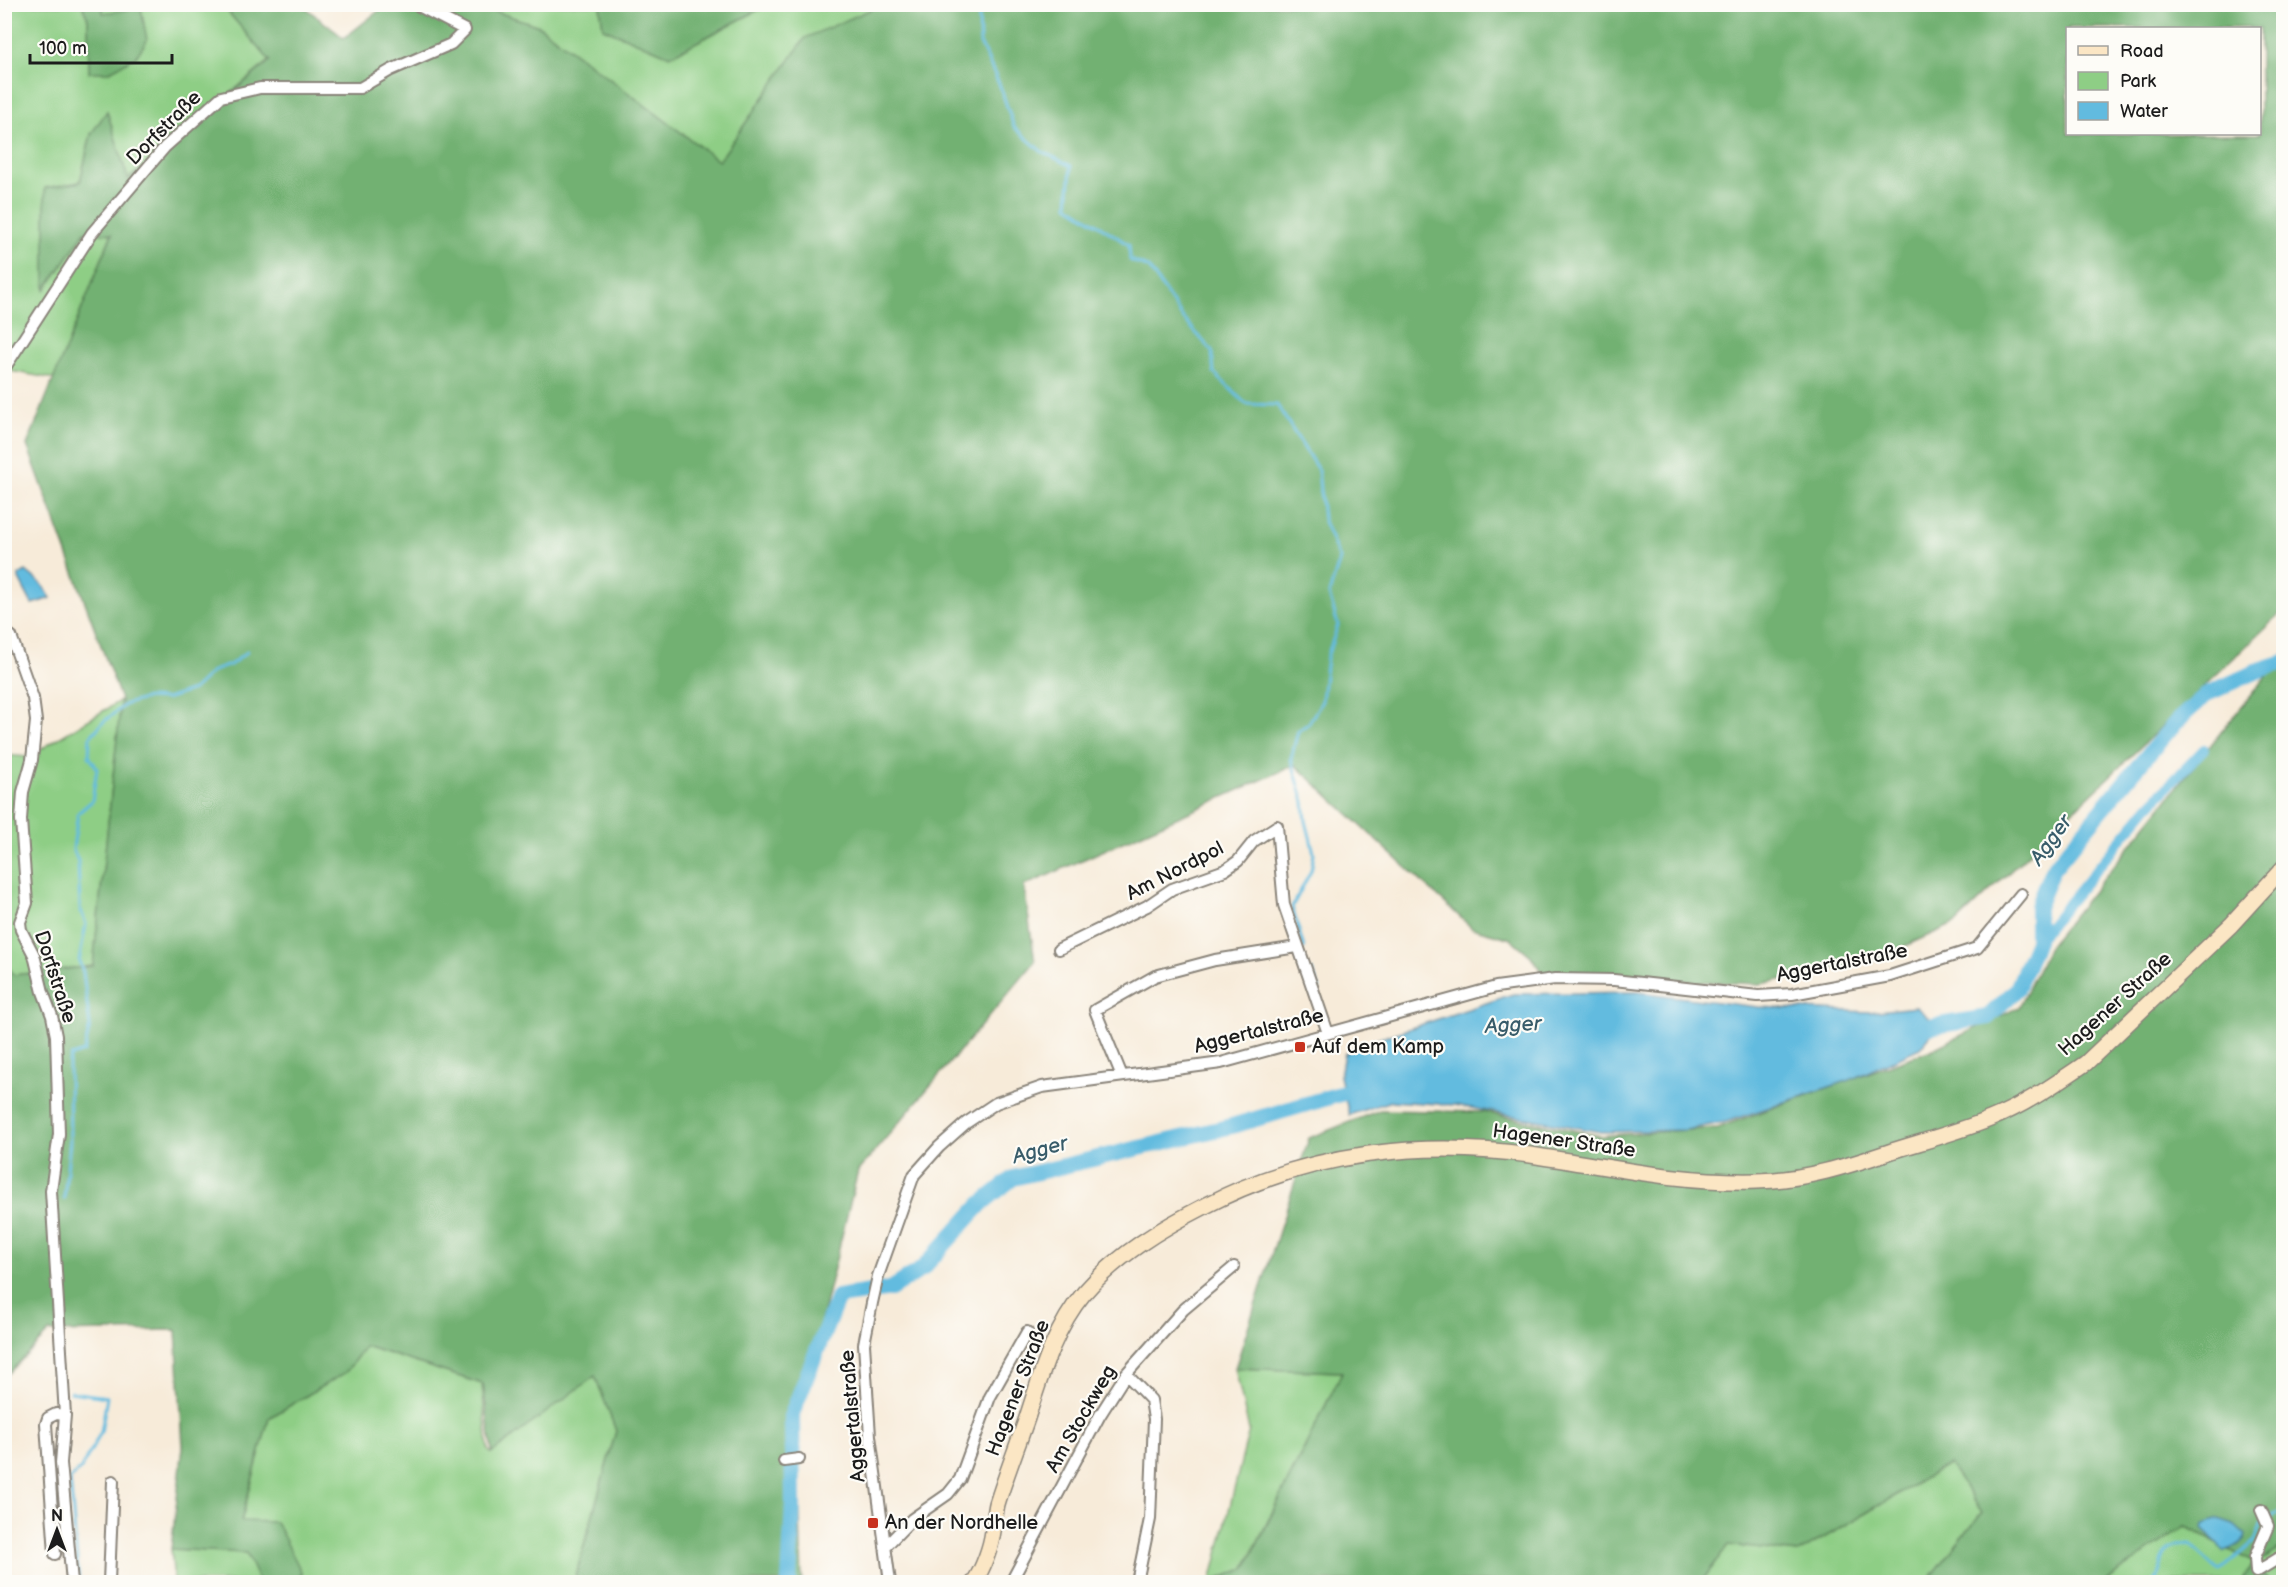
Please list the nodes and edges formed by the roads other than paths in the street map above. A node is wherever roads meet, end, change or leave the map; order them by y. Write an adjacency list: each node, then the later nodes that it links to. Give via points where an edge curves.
1 (415, 4): 2 (street, Dorfstraße, via 465,30 451,44 360,88 260,88 221,97 165,147 92,233)
2 (4, 369)
3 (4, 632): 13 (street, Dorfstraße, via 11,636 33,698 36,721 32,760 23,792 21,820 27,903 20,922 34,955 56,1036 59,1134 51,1191)
4 (2283, 867): 24 (main road, Hagener Straße, via 2223,933 2086,1063 2062,1080 1989,1119 1853,1164 1790,1178 1720,1181 1671,1178 1464,1148 1408,1149 1354,1155 1294,1169 1229,1193 1183,1217 1122,1257 1096,1280 1068,1315 1047,1359 996,1508 993,1535)
5 (2021, 894): 8 (street, Aggertalstraße, via 1977,948 1890,976 1792,994 1758,996 1614,980 1555,979 1496,987)
6 (1297, 947): 7 (street, Am Nordpol, via 1284,905 1277,826 1254,841 1225,870 1172,889 1147,906); 8 (street); 9 (street, via 1215,960 1155,976 1095,1010)
7 (1059, 949)
8 (1328, 1033): 9 (street, Aggertalstraße, via 1221,1063)
9 (1122, 1076): 18 (street, Aggertalstraße, via 1042,1087 996,1103 966,1123 915,1175 878,1275 864,1344 870,1436)
10 (1234, 1267): 12 (street, Am Stockweg, via 1183,1310)
11 (1026, 1332): 18 (street, via 990,1397 960,1479 948,1494 912,1519)
12 (1126, 1374): 25 (street, Am Stockweg); 26 (street, via 1151,1400 1154,1419 1150,1519)
13 (64, 1415): 19 (street, via 56,1414 46,1424); 21 (street, Dorfstraße, via 61,1463)
14 (799, 1459): 15 (street)
15 (784, 1461)
16 (113, 1481): 22 (street)
17 (2260, 1510): 20 (street, via 2268,1526 2256,1557 2256,1572)
18 (885, 1547): 23 (street, Aggertalstraße)
19 (55, 1554)
20 (2283, 1555)
21 (72, 1582)
22 (109, 1582)
23 (890, 1582)
24 (974, 1582)
25 (1011, 1582)
26 (1137, 1582)

